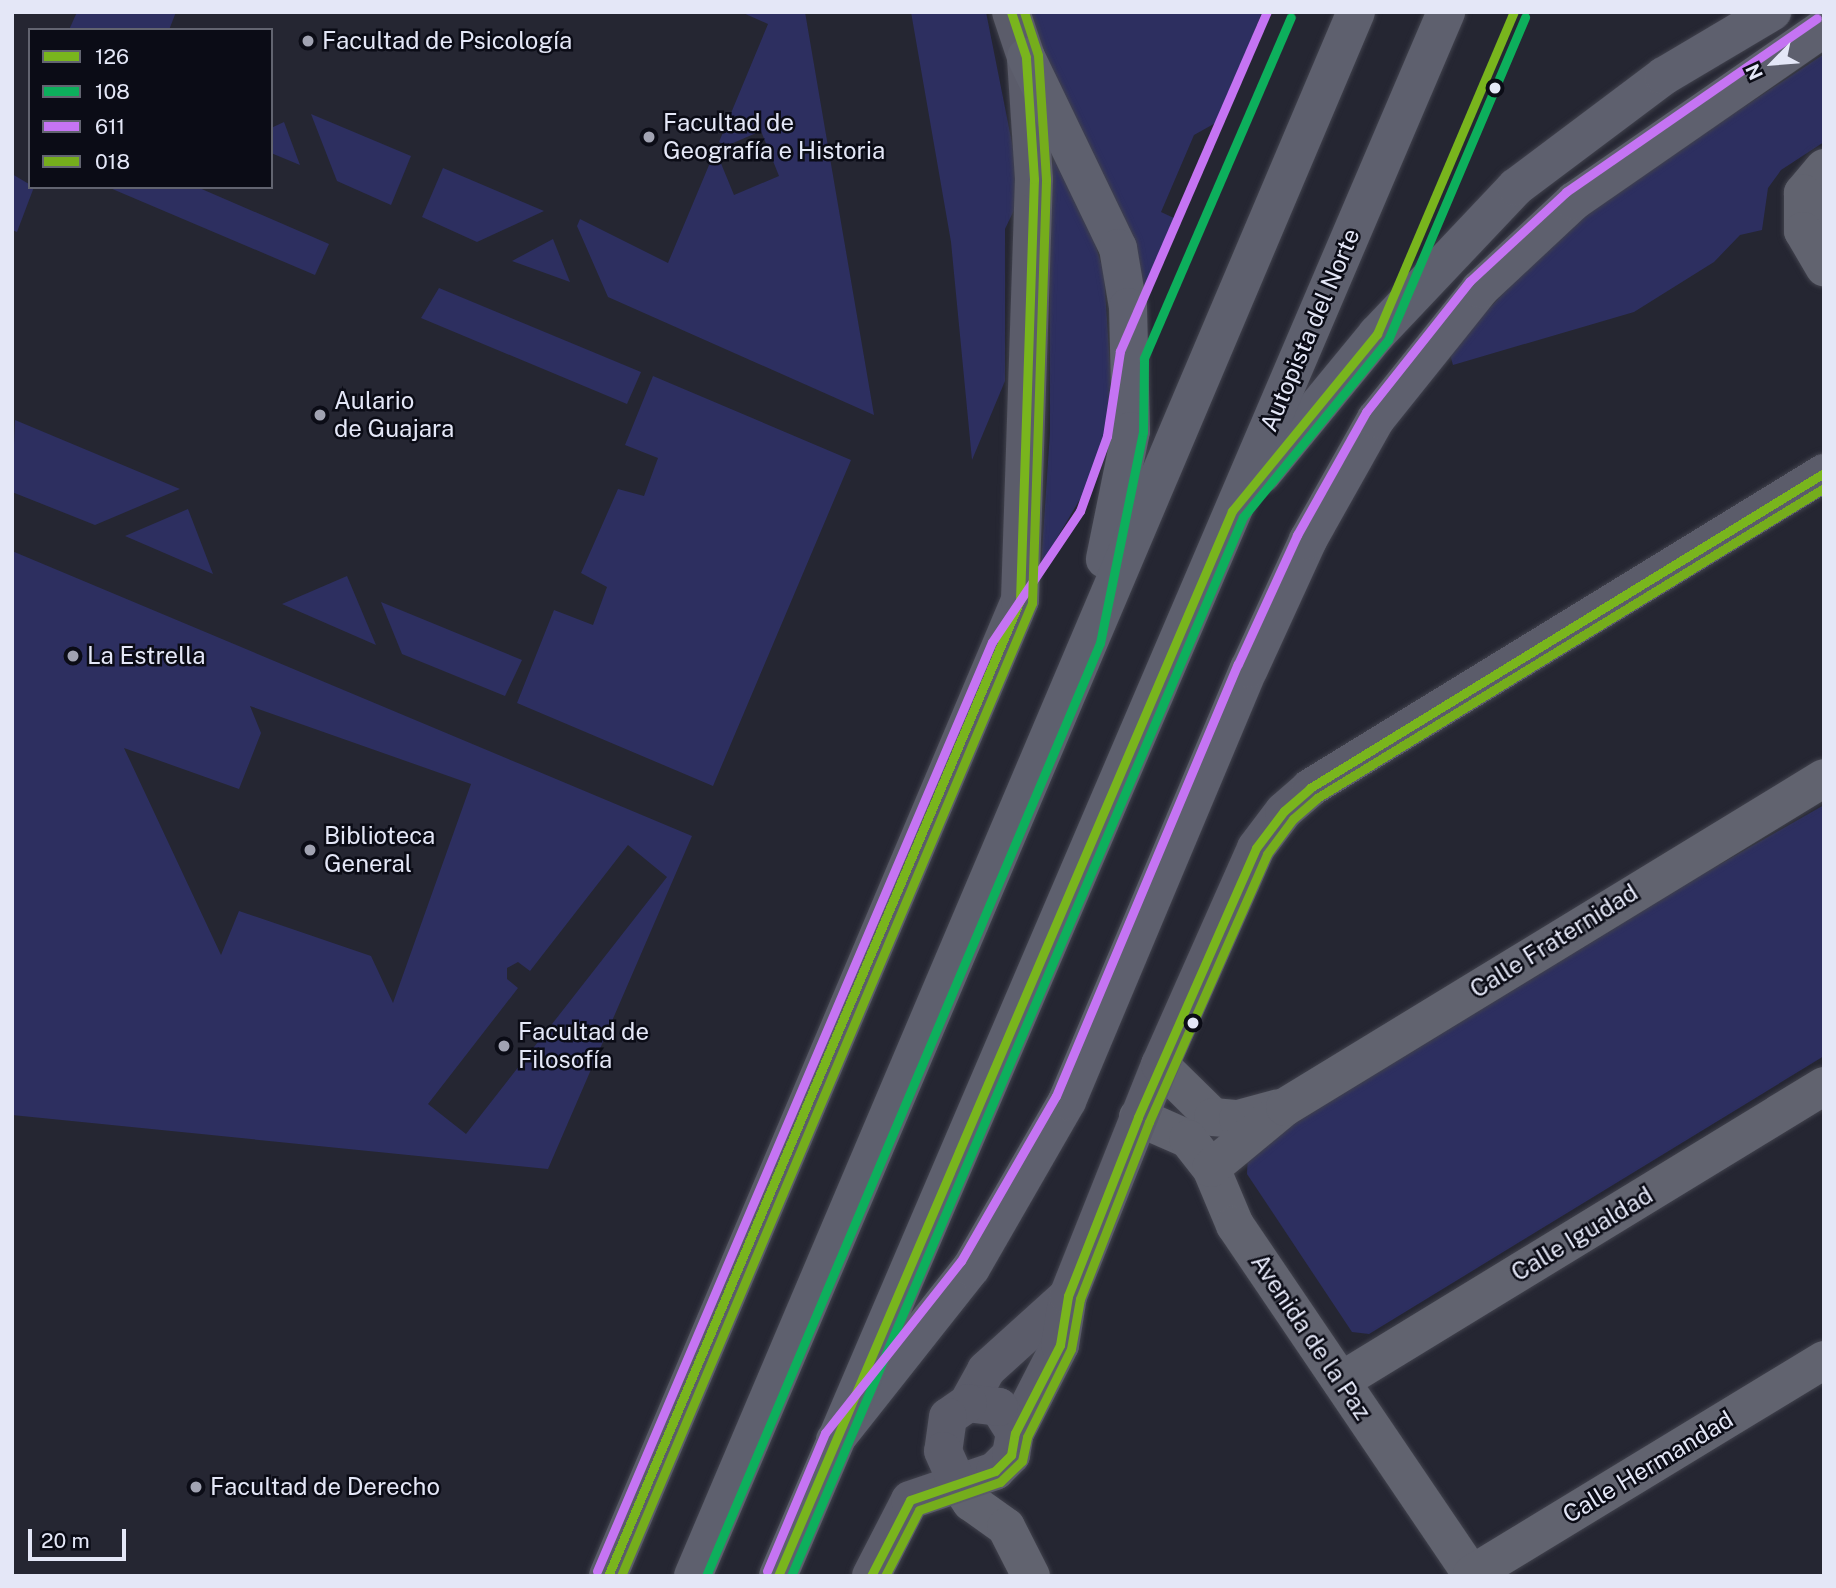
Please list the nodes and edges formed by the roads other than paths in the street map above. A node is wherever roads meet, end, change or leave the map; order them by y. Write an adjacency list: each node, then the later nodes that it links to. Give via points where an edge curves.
1 (1011, 12): 6 (street)
2 (1356, 12): 11 (highway)
3 (1446, 12): 10 (highway, Autopista del Norte)
4 (1772, 12): 10 (highway, via 1664,76 1516,187 1377,334)
5 (1824, 28): 22 (highway, via 1574,201 1480,289 1376,419 1308,540 1249,669 1067,1101 971,1268)
6 (1026, 57): 11 (highway, via 1118,248 1128,307 1131,431); 27 (street, via 1034,269 1020,600)
7 (1813, 181): 8 (street, via 1803,231)
8 (1824, 267)
9 (1824, 474): 13 (street, via 1310,788 1284,811 1256,848)
10 (1232, 511): 22 (highway, Autopista del Norte)
11 (1089, 638): 28 (highway)
12 (1824, 778): 15 (street, Calle Fraternidad)
13 (1160, 1065): 15 (street, Calle Fraternidad, via 1213,1117 1238,1119); 16 (street)
14 (1824, 1086): 20 (street, Calle Igualdad)
15 (1285, 1107): 17 (street, Calle Fraternidad)
16 (1138, 1117): 17 (street, Avenida de la Paz, via 1188,1139); 18 (street)
17 (1211, 1168): 20 (street, Avenida de la Paz, via 1235,1225)
18 (1068, 1297): 21 (street, via 986,1370); 23 (street, via 1060,1345)
19 (1824, 1360): 26 (street, Calle Hermandad)
20 (1341, 1381): 26 (street, Avenida de la Paz)
21 (968, 1403): 23 (street, via 999,1407); 24 (street, via 943,1428 943,1451)
22 (835, 1440): 29 (highway, Autopista del Norte)
23 (1010, 1449): 24 (street); 25 (street)
24 (957, 1480): 25 (street, via 971,1502); 30 (street, via 910,1500)
25 (1006, 1527): 31 (street)
26 (1472, 1575)
27 (608, 1576)
28 (693, 1576)
29 (778, 1576)
30 (871, 1576)
31 (1031, 1576)

